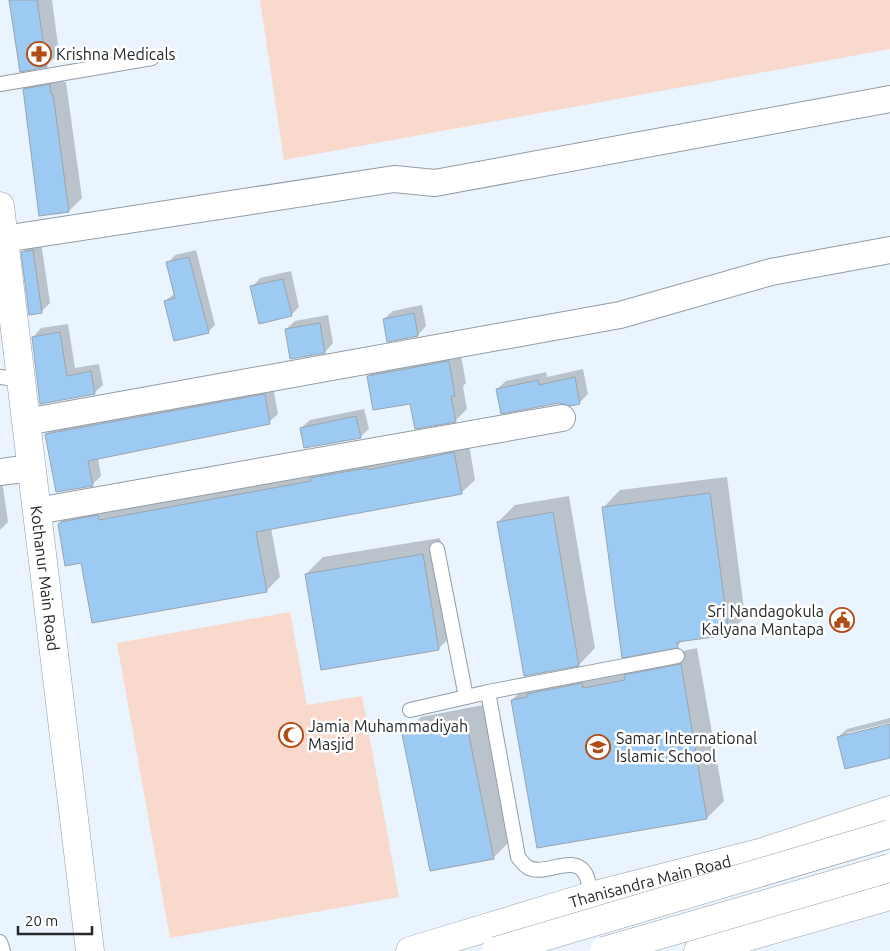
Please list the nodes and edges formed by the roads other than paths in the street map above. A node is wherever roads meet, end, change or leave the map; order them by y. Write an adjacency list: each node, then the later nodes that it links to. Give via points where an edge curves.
1 (152, 58): 2 (lane)
2 (0, 84)
3 (890, 99): 5 (street, via 435,183 394,179)
4 (0, 206): 5 (main road, Kothanur Main Road)
5 (4, 239): 7 (main road, Kothanur Main Road)
6 (890, 250): 10 (street, via 770,272 620,315)
7 (5, 295): 8 (main road, Kothanur Main Road)
8 (10, 378): 10 (main road, Kothanur Main Road)
9 (562, 418): 13 (street)
10 (26, 422): 11 (main road, Kothanur Main Road)
11 (32, 468): 12 (street); 13 (main road, Kothanur Main Road)
12 (0, 472)
13 (37, 511): 28 (main road, Kothanur Main Road)
14 (437, 549): 17 (lane)
15 (677, 656): 16 (lane)
16 (488, 692): 17 (lane); 23 (lane, via 518,857 528,868 536,870 577,867 585,872)
17 (466, 697): 18 (lane)
18 (410, 710)
19 (890, 810): 21 (main road, Thanisandra Main Road)
20 (890, 834): 30 (main road, bridge)
21 (763, 852): 23 (main road, Thanisandra Main Road); 25 (main road)
22 (890, 868): 31 (main road, bridge)
23 (591, 896): 29 (main road, Thanisandra Main Road)
24 (890, 896): 25 (main road)
25 (786, 927): 32 (main road)
26 (0, 942): 27 (lane)
27 (3, 951)
28 (90, 951)
29 (410, 951)
30 (496, 951)
31 (604, 951)
32 (698, 951)

